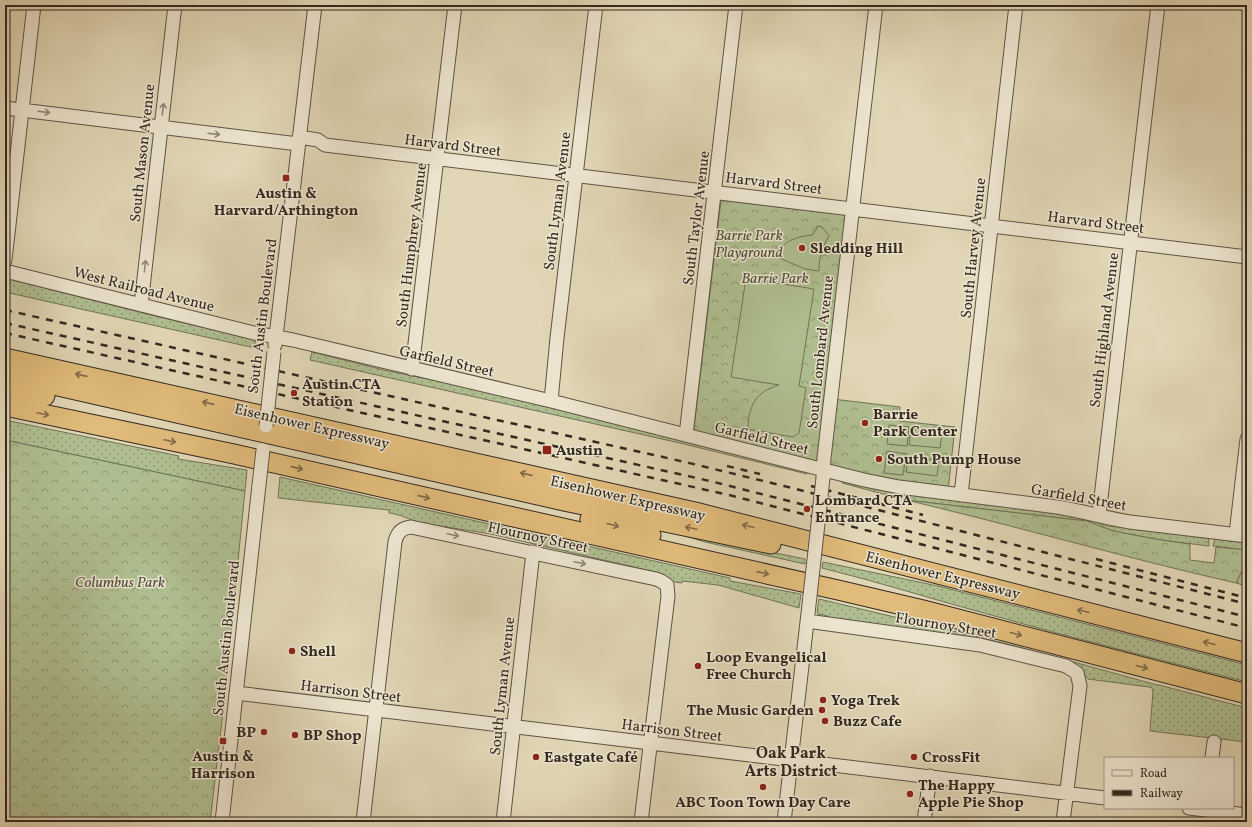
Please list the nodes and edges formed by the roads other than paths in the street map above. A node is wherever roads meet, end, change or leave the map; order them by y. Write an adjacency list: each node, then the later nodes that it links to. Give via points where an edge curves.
1 (34, 5): 11 (street)
2 (175, 5): 12 (street, South Mason Avenue, one-way to 2)
3 (315, 5): 13 (street, South Austin Boulevard)
4 (455, 5): 14 (street, South Humphrey Avenue)
5 (596, 5): 15 (street, South Lyman Avenue)
6 (736, 5): 16 (street, South Taylor Avenue)
7 (876, 5): 17 (street, South Lombard Avenue)
8 (1016, 5): 18 (street, South Harvey Avenue)
9 (1158, 5): 19 (street, South Highland Avenue)
10 (5, 108): 11 (street, Harvard Street)
11 (22, 110): 12 (street, Harvard Street, one-way to 12); 21 (street)
12 (161, 127): 13 (street, Harvard Street, one-way to 13); 23 (street, South Mason Avenue, one-way to 12)
13 (299, 140): 14 (street, Harvard Street, via 318,140 325,145); 24 (street, South Austin Boulevard)
14 (437, 159): 15 (street, Harvard Street); 26 (street, South Humphrey Avenue)
15 (576, 176): 16 (street, Harvard Street); 29 (street, South Lyman Avenue)
16 (715, 192): 17 (street, Harvard Street); 31 (street, South Taylor Avenue)
17 (852, 208): 18 (street, Harvard Street); 34 (street, South Lombard Avenue)
18 (991, 226): 19 (street, Harvard Street); 35 (street, South Harvey Avenue)
19 (1130, 243): 20 (street, Harvard Street); 36 (street, South Highland Avenue)
20 (1247, 257)
21 (5, 260)
22 (5, 271): 23 (street, West Railroad Avenue)
23 (141, 305): 24 (street, West Railroad Avenue)
24 (276, 337): 26 (street, Garfield Street); 32 (street, South Austin Boulevard, bridge)
25 (5, 358): 39 (highway, Eisenhower Expressway, one-way to 25, via 687,511)
26 (412, 369): 29 (street, Garfield Street)
27 (5, 374): 32 (highway)
28 (5, 388): 32 (highway)
29 (551, 401): 31 (street, Garfield Street)
30 (5, 406): 40 (highway, one-way to 40, via 234,454)
31 (686, 435): 34 (street, Garfield Street)
32 (265, 438): 39 (highway, one-way to 32, via 805,551); 40 (highway, one-way to 40, via 670,540); 43 (street, South Austin Boulevard, bridge)
33 (1247, 439): 37 (street)
34 (823, 474): 35 (street, Garfield Street); 41 (street, South Lombard Avenue, bridge)
35 (961, 495): 36 (street, Garfield Street)
36 (1099, 515): 37 (street, Garfield Street, via 1130,522)
37 (1241, 535)
38 (533, 552): 45 (street, Flournoy Street, one-way to 38, via 394,549 401,530 417,528); 46 (street, South Lyman Avenue); 48 (street, Flournoy Street, one-way to 48, via 656,579 667,585 668,596)
39 (867, 556): 42 (highway, Eisenhower Expressway, one-way to 39)
40 (725, 564): 44 (highway, one-way to 44, via 915,608)
41 (807, 621): 50 (street, South Lombard Avenue); 52 (street, Flournoy Street, via 980,644 1066,666 1077,673 1080,686)
42 (1247, 653)
43 (236, 694): 45 (street, Harrison Street); 57 (street, South Austin Boulevard)
44 (1247, 694)
45 (376, 710): 46 (street, Harrison Street); 58 (street)
46 (514, 727): 48 (street, Harrison Street); 59 (street, South Lyman Avenue)
47 (1214, 742): 49 (street)
48 (650, 743): 50 (street, Harrison Street); 60 (street)
49 (1212, 757)
50 (791, 760): 51 (street, Harrison Street); 61 (street, South Lombard Avenue)
51 (930, 776): 52 (street, Harrison Street); 62 (street)
52 (1066, 793): 53 (street, Harrison Street); 63 (street)
53 (1104, 798)
54 (1192, 809): 55 (street)
55 (1205, 813): 56 (street)
56 (1247, 815)
57 (222, 822)
58 (363, 822)
59 (503, 822)
60 (641, 822)
61 (784, 822)
62 (924, 822)
63 (1063, 822)

